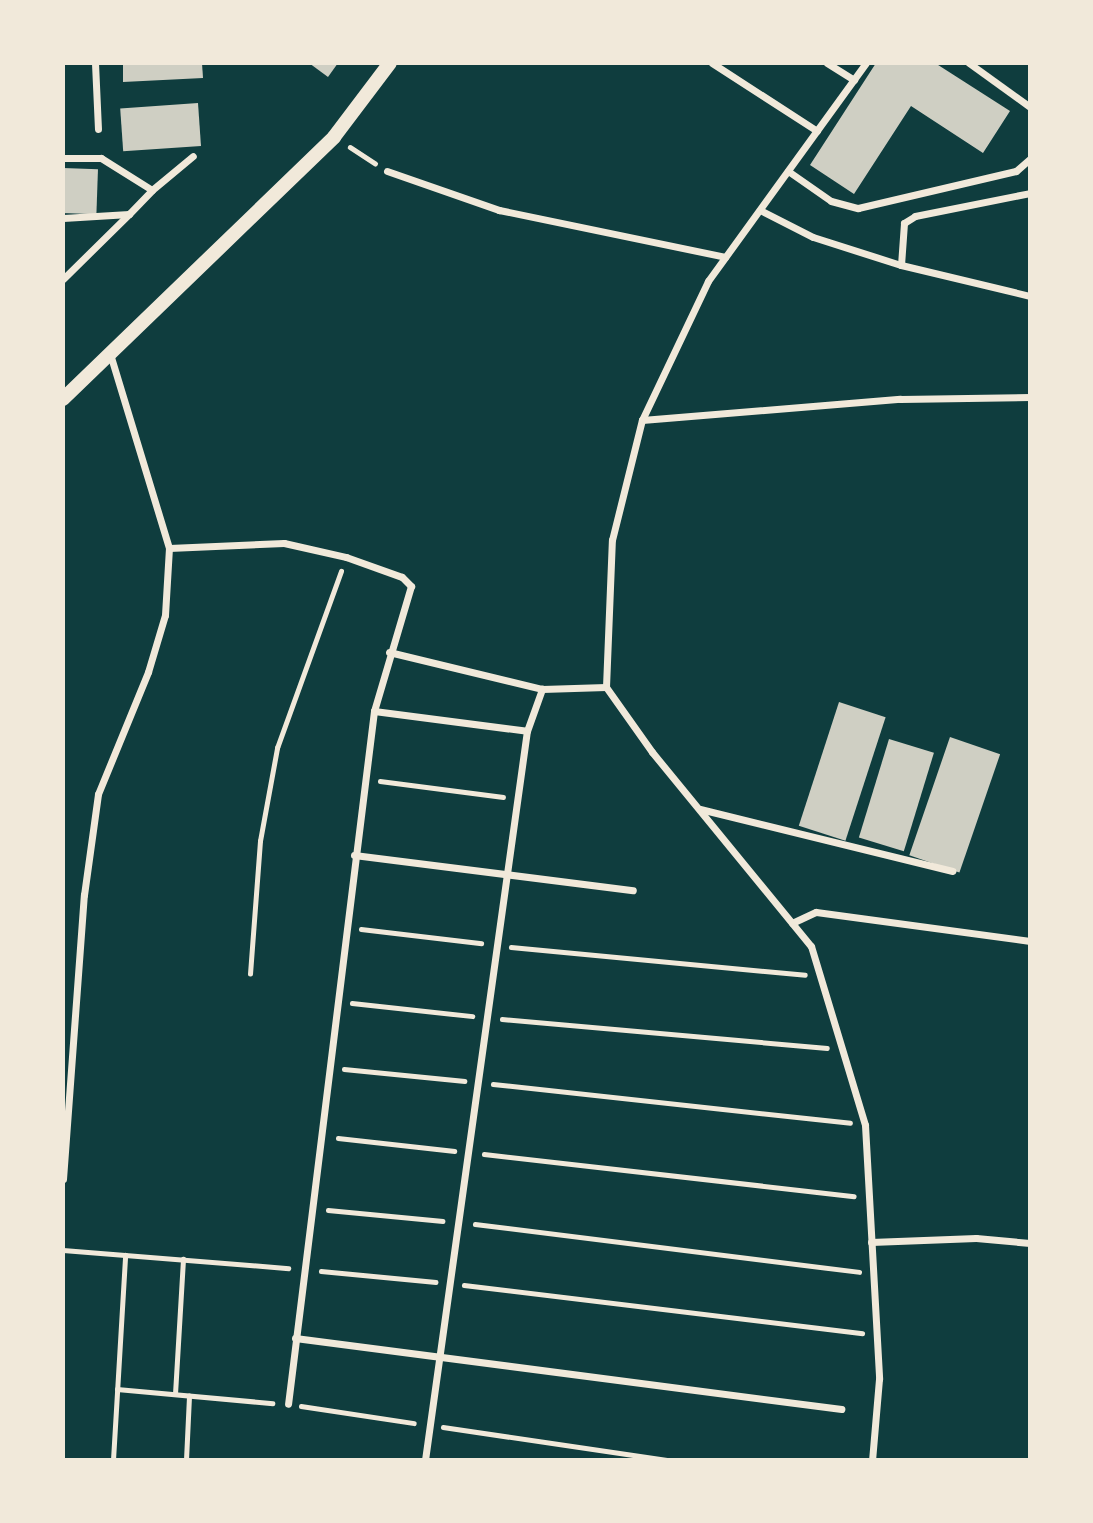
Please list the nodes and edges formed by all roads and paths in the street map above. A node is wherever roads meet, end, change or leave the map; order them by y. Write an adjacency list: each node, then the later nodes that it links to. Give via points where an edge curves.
1 (95, 63): 9 (street)
2 (390, 63): 11 (main road)
3 (712, 63): 10 (street)
4 (827, 63): 7 (street)
5 (866, 63): 7 (street)
6 (969, 63): 8 (street)
7 (854, 80): 10 (street)
8 (1030, 107)
9 (98, 129)
10 (817, 131): 16 (street)
11 (334, 136): 15 (path); 26 (main road)
12 (193, 156): 17 (street)
13 (63, 158): 17 (street, via 101,158)
14 (1030, 159): 16 (street, via 1016,171 859,208 831,201)
15 (387, 171): 22 (street, via 499,210)
16 (788, 171): 19 (street)
17 (152, 190): 20 (street)
18 (1030, 193): 23 (street, via 915,216 904,223)
19 (760, 210): 22 (street); 23 (street, via 814,237)
20 (129, 214): 21 (street); 24 (street)
21 (63, 218)
22 (725, 257): 29 (street, via 708,281)
23 (901, 265): 25 (street)
24 (63, 279)
25 (1030, 296)
26 (110, 354): 28 (main road); 30 (street)
27 (1030, 397): 29 (street, via 900,399)
28 (63, 399)
29 (642, 420): 33 (street, via 612,540)
30 (169, 548): 31 (street, via 284,543); 58 (street, via 165,615 148,672 98,794 84,895)
31 (346, 557): 32 (street, via 402,577 411,586); 48 (path, via 277,748 260,841)
32 (389, 652): 34 (street); 35 (street)
33 (606, 687): 34 (street); 39 (street)
34 (541, 689): 36 (street)
35 (374, 711): 36 (street); 37 (street)
36 (527, 731): 38 (street)
37 (365, 779): 38 (path); 40 (street)
38 (517, 799): 42 (street)
39 (699, 809): 41 (street); 44 (street)
40 (354, 855): 42 (street); 45 (street)
41 (952, 871)
42 (507, 875): 43 (street); 47 (street)
43 (633, 890)
44 (792, 923): 46 (street, via 816,912); 49 (street, via 811,946)
45 (348, 927): 47 (path); 50 (street)
46 (1030, 941)
47 (499, 946): 49 (path); 51 (street)
48 (250, 974)
49 (820, 976): 52 (street)
50 (338, 1001): 51 (path); 53 (street)
51 (488, 1018): 52 (path); 54 (street)
52 (842, 1049): 55 (street)
53 (330, 1067): 54 (path); 56 (street)
54 (479, 1083): 55 (path); 57 (street)
55 (865, 1125): 59 (street)
56 (321, 1136): 57 (path); 60 (street)
57 (469, 1153): 59 (path); 61 (street)
58 (63, 1179)
59 (869, 1198): 62 (street)
60 (311, 1209): 61 (path); 67 (street)
61 (459, 1223): 68 (path); 69 (street)
62 (871, 1242): 63 (street, via 976,1238); 68 (street)
63 (1030, 1243)
64 (63, 1250): 65 (path)
65 (125, 1255): 66 (path); 73 (path)
66 (183, 1259): 67 (path); 74 (path)
67 (302, 1269): 69 (path); 71 (street)
68 (873, 1274): 70 (street)
69 (452, 1284): 70 (path); 72 (street)
70 (877, 1335): 83 (street, via 879,1379)
71 (295, 1338): 72 (street); 76 (street)
72 (442, 1356): 77 (street); 78 (street)
73 (117, 1389): 74 (path); 79 (path)
74 (175, 1394): 75 (path)
75 (189, 1396): 76 (path); 80 (path)
76 (288, 1404): 78 (path)
77 (841, 1409)
78 (430, 1425): 81 (street); 82 (path)
79 (113, 1460)
80 (187, 1460)
81 (425, 1460)
82 (667, 1460)
83 (872, 1460)

